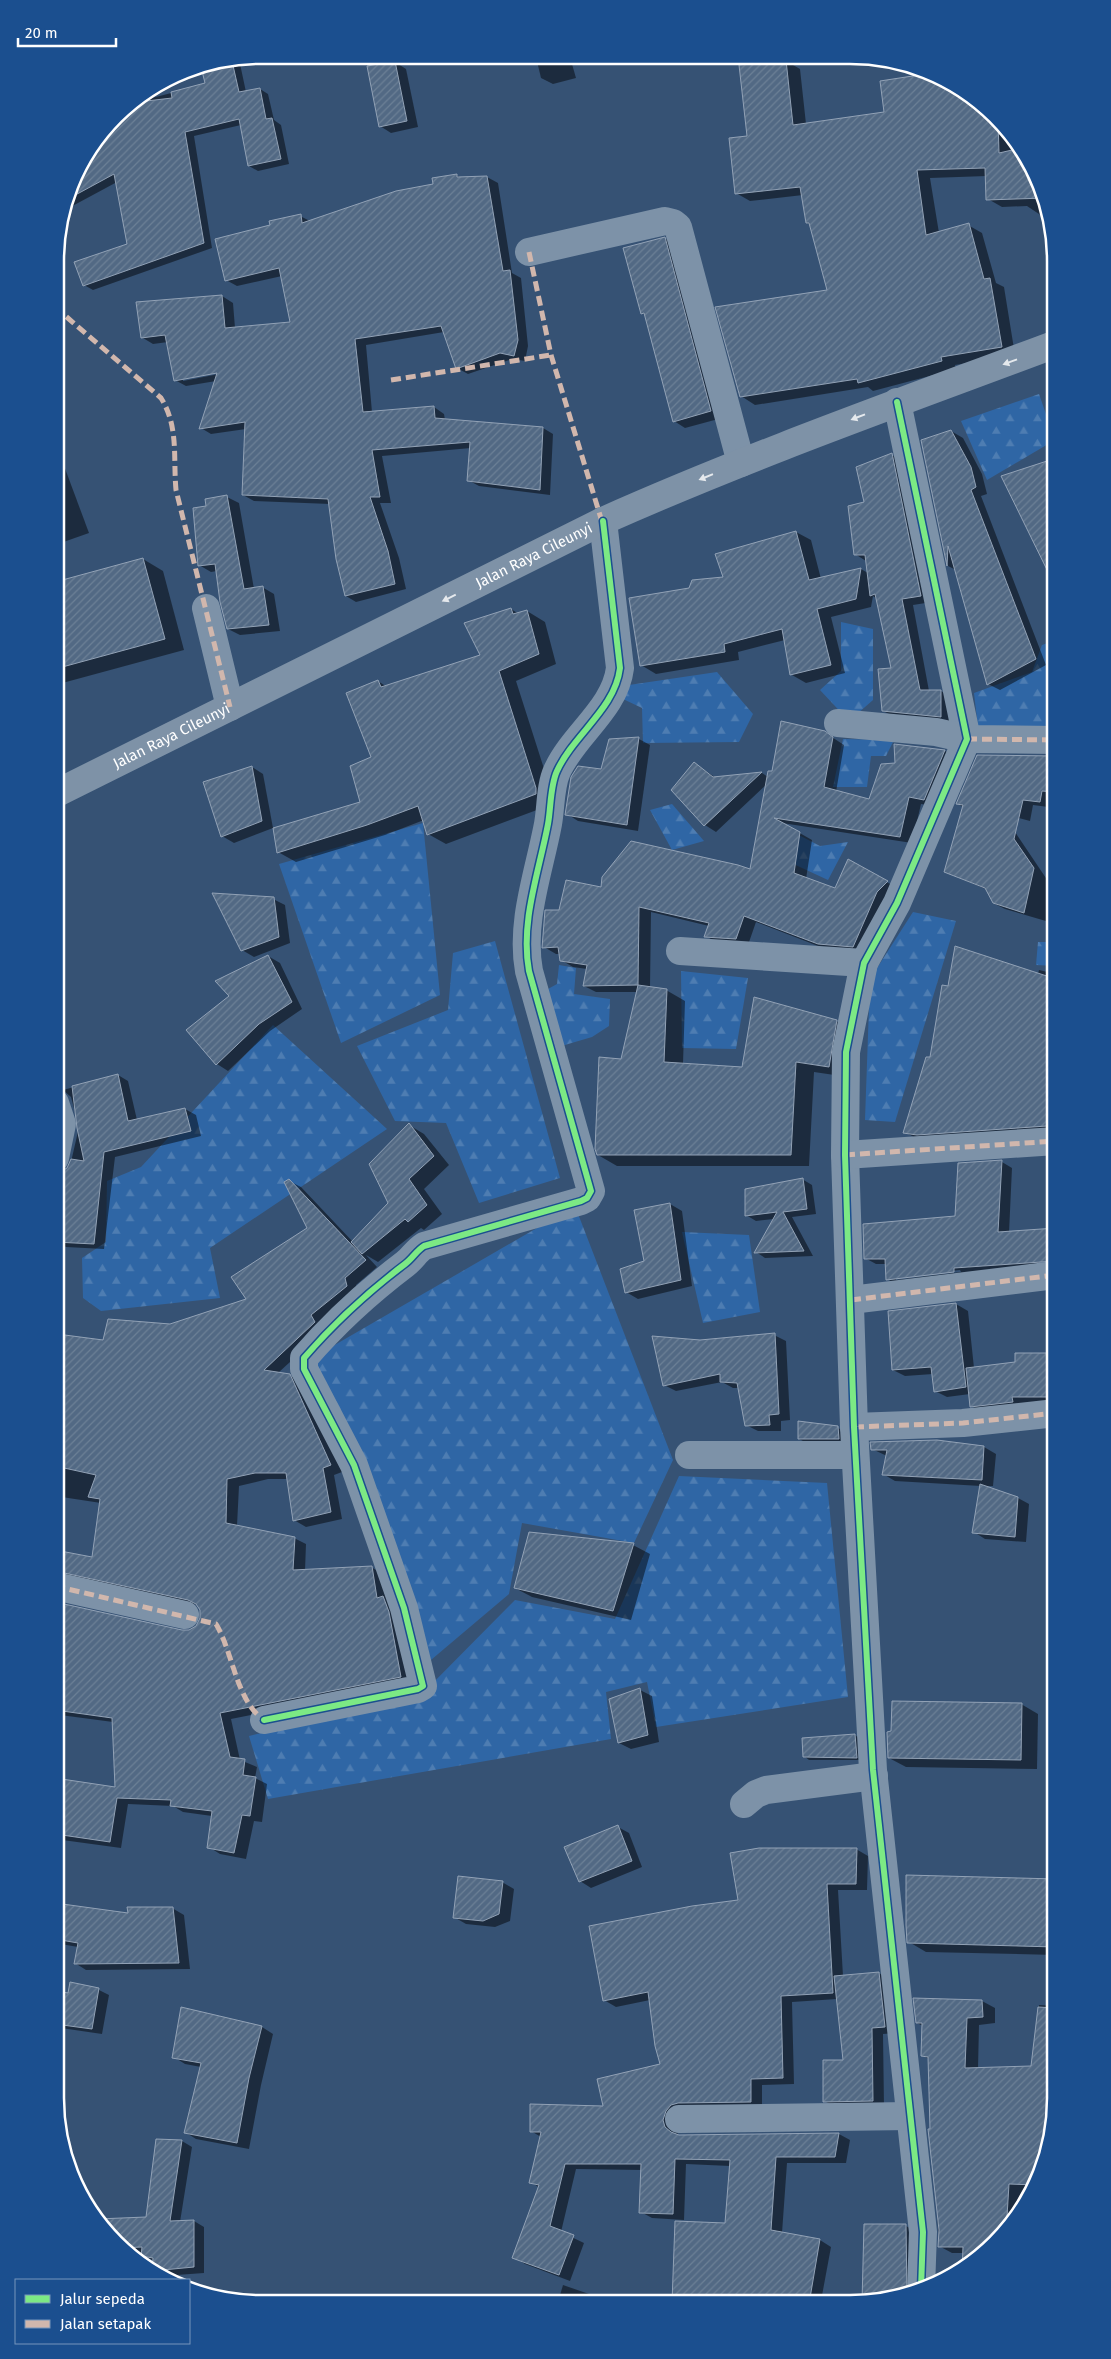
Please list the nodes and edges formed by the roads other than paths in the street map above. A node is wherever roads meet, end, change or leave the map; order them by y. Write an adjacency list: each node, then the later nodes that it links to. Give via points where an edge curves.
1 (529, 252): 4 (street, via 665,221 678,227)
2 (1047, 347): 3 (highway, Jalan Raya Cileunyi, one-way to 3)
3 (897, 402): 4 (highway, Jalan Raya Cileunyi, one-way to 4); 9 (street)
4 (741, 463): 5 (highway, Jalan Raya Cileunyi, one-way to 5)
5 (603, 521): 7 (highway, Jalan Raya Cileunyi, one-way to 7); 24 (street, via 620,668 618,684 556,772 525,953 591,1191 581,1201 415,1251 408,1261 360,1299 304,1358 304,1369 354,1465 404,1608 423,1686)
6 (206, 608): 7 (street)
7 (230, 707): 11 (highway, Jalan Raya Cileunyi)
8 (838, 723): 9 (street, via 936,732)
9 (967, 739): 10 (street); 13 (street, via 897,903)
10 (1047, 740)
11 (64, 790)
12 (680, 951): 13 (street)
13 (864, 963): 15 (street, via 846,1052)
14 (1047, 1142): 15 (street)
15 (845, 1155): 17 (street)
16 (1047, 1276): 17 (street)
17 (851, 1300): 19 (street)
18 (1047, 1414): 19 (street, via 963,1423)
19 (854, 1427): 21 (street)
20 (689, 1455): 21 (street)
21 (856, 1456): 25 (street)
22 (64, 1588): 23 (street)
23 (185, 1615)
24 (264, 1720)
25 (874, 1776): 26 (street, via 766,1790); 27 (street)
26 (744, 1804)
27 (910, 2116): 28 (street); 29 (street, via 923,2232)
28 (679, 2119)
29 (921, 2282)

